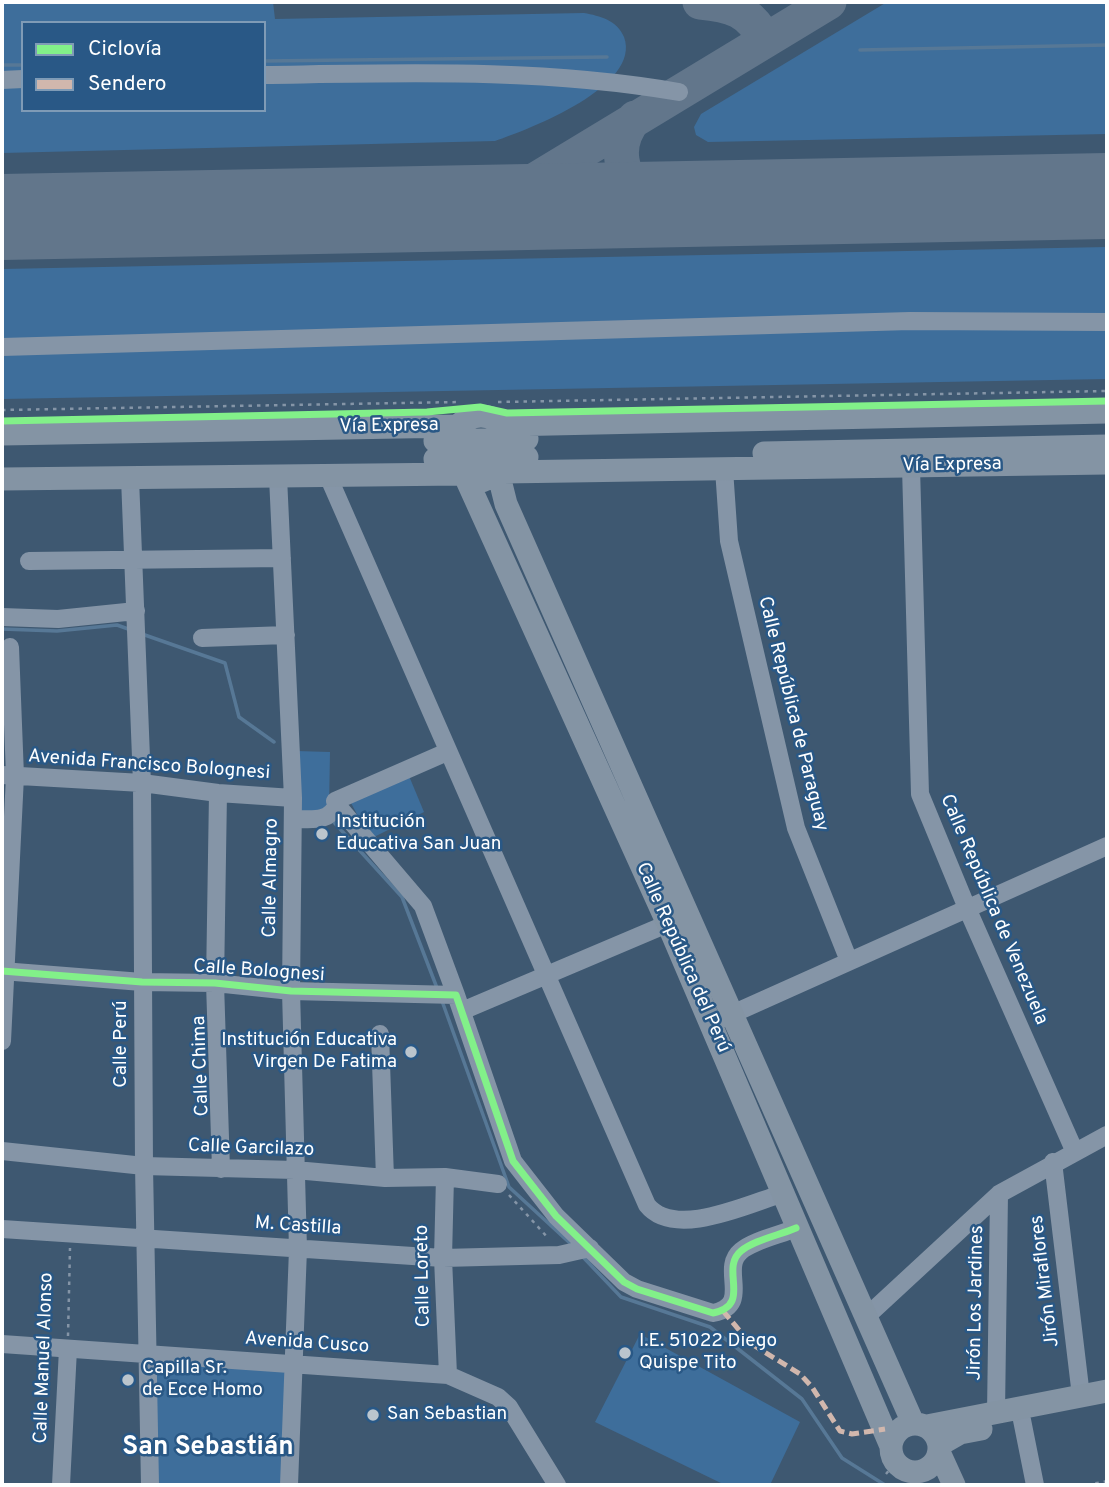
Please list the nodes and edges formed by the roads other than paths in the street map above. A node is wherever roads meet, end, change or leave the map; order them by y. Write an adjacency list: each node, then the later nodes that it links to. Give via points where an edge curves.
1 (266, 75): 4 (street, via 479,72 606,79)
2 (21, 79): 3 (street)
3 (2, 80)
4 (678, 92)
5 (1107, 322): 6 (street, via 909,321)
6 (2, 347)
7 (1107, 412): 8 (main road, Vía Expresa)
8 (898, 417): 9 (main road, Vía Expresa); 12 (main road)
9 (783, 419): 11 (main road, Vía Expresa); 14 (main road)
10 (1107, 428): 12 (main road, Vía Expresa)
11 (503, 437): 13 (main road, Vía Expresa, via 486,416 466,419); 13 (main road, Vía Expresa, via 482,481); 14 (main road, Vía Expresa); 20 (main road, Vía Expresa); 41 (main road, Calle República del Perú, via 506,505)
12 (948, 440): 14 (main road, Vía Expresa); 15 (main road, Vía Expresa); 18 (main road)
13 (459, 441): 16 (main road, Vía Expresa); 21 (main road, Vía Expresa); 41 (main road, Calle República del Perú)
14 (740, 444): 19 (main road)
15 (1107, 446)
16 (2, 457): 23 (main road, Vía Expresa)
17 (1107, 463): 18 (main road, Vía Expresa)
18 (905, 467): 19 (main road, Vía Expresa); 40 (street, Calle República de Venezuela, via 920,794)
19 (783, 468): 20 (main road, Vía Expresa)
20 (724, 469): 42 (street, Calle República de Paraguay, via 729,541 796,828)
21 (328, 476): 22 (main road, Vía Expresa); 32 (street)
22 (278, 477): 23 (main road, Vía Expresa); 24 (street, Calle Almagro)
23 (130, 478): 26 (street, Calle Perú)
24 (282, 558): 26 (street); 29 (street, Calle Almagro)
25 (29, 561): 26 (street)
26 (133, 561): 28 (street, Calle Perú)
27 (2, 617): 28 (street)
28 (136, 617): 34 (street, Calle Perú)
29 (286, 635): 30 (street); 36 (street, Calle Almagro)
30 (202, 638)
31 (10, 647): 33 (street)
32 (447, 752): 37 (street, via 335,801); 44 (street)
33 (8, 776): 34 (street, Avenida Francisco Bolognesi); 43 (street)
34 (142, 783): 35 (street, Avenida Francisco Bolognesi); 45 (street, Calle Perú)
35 (218, 793): 36 (street, Avenida Francisco Bolognesi); 46 (street, Calle Chima)
36 (293, 798): 38 (street, Calle Almagro)
37 (332, 813): 38 (street); 48 (street, via 423,906)
38 (293, 818): 47 (street, Calle Almagro)
39 (1107, 846): 40 (street)
40 (967, 908): 42 (street); 53 (street, Calle República de Venezuela)
41 (678, 919): 44 (street, Calle Bolognesi); 49 (main road, Calle República del Perú)
42 (849, 961): 49 (street)
43 (3, 971): 45 (street, Calle Bolognesi); 51 (street)
44 (546, 976): 48 (street, Calle Bolognesi); 62 (street, via 653,1213 687,1222)
45 (142, 982): 46 (street, Calle Bolognesi); 56 (street, Calle Perú)
46 (215, 983): 47 (street, Calle Bolognesi); 57 (street, Calle Chima)
47 (291, 991): 48 (street, Calle Bolognesi); 58 (street, Calle Almagro)
48 (449, 999): 68 (street, via 513,1161 556,1216)
49 (721, 1019): 62 (main road, Calle República del Perú); 70 (main road, Calle República del Perú)
50 (380, 1034): 60 (street)
51 (2, 1041)
52 (1107, 1135): 53 (street)
53 (1074, 1150): 55 (street)
54 (2, 1152): 56 (street, Calle Garcilazo)
55 (1054, 1162): 63 (street); 77 (street, Jirón Miraflores)
56 (144, 1166): 57 (street, Calle Garcilazo); 66 (street, Calle Perú)
57 (221, 1169): 58 (street, Calle Garcilazo)
58 (295, 1170): 60 (street, Calle Garcilazo); 67 (street, Calle Almagro)
59 (445, 1177): 60 (street, Calle Garcilazo); 61 (street, Calle Garcilazo); 69 (street, Calle Loreto)
60 (385, 1178)
61 (498, 1184)
62 (782, 1194): 64 (main road, Calle República del Perú)
63 (999, 1194): 70 (street); 79 (street, Jirón Los Jardines)
64 (796, 1228): 68 (street, via 741,1251 733,1262 730,1306 713,1313 637,1289); 82 (main road, Calle República del Perú)
65 (2, 1229): 66 (street, M. Castilla)
66 (145, 1238): 67 (street, M. Castilla); 73 (street, Calle Perú)
67 (298, 1249): 69 (street, M. Castilla); 74 (street, Calle Almagro)
68 (575, 1250): 69 (street, M. Castilla)
69 (443, 1258): 75 (street, Calle Loreto)
70 (866, 1317): 81 (main road, Calle República del Perú)
71 (2, 1344): 72 (street, Avenida Cusco)
72 (68, 1349): 73 (street, Avenida Cusco); 83 (street, Calle Manuel Alonso)
73 (146, 1354): 74 (street, Avenida Cusco); 84 (street, Calle Perú)
74 (295, 1365): 75 (street, Avenida Cusco); 85 (street, Calle Almagro)
75 (448, 1375): 86 (street, Avenida Cusco, via 498,1397 509,1407)
76 (1107, 1391): 77 (main road)
77 (1081, 1396): 79 (main road)
78 (1107, 1404): 80 (main road)
79 (996, 1413): 81 (main road)
80 (1022, 1420): 81 (main road); 89 (street)
81 (929, 1437): 82 (main road, via 928,1468); 82 (main road, via 898,1430); 88 (main road, Calle República del Perú)
82 (896, 1463): 87 (main road)
83 (61, 1485)
84 (150, 1485)
85 (289, 1485)
86 (557, 1485)
87 (934, 1485)
88 (954, 1485)
89 (1035, 1485)

